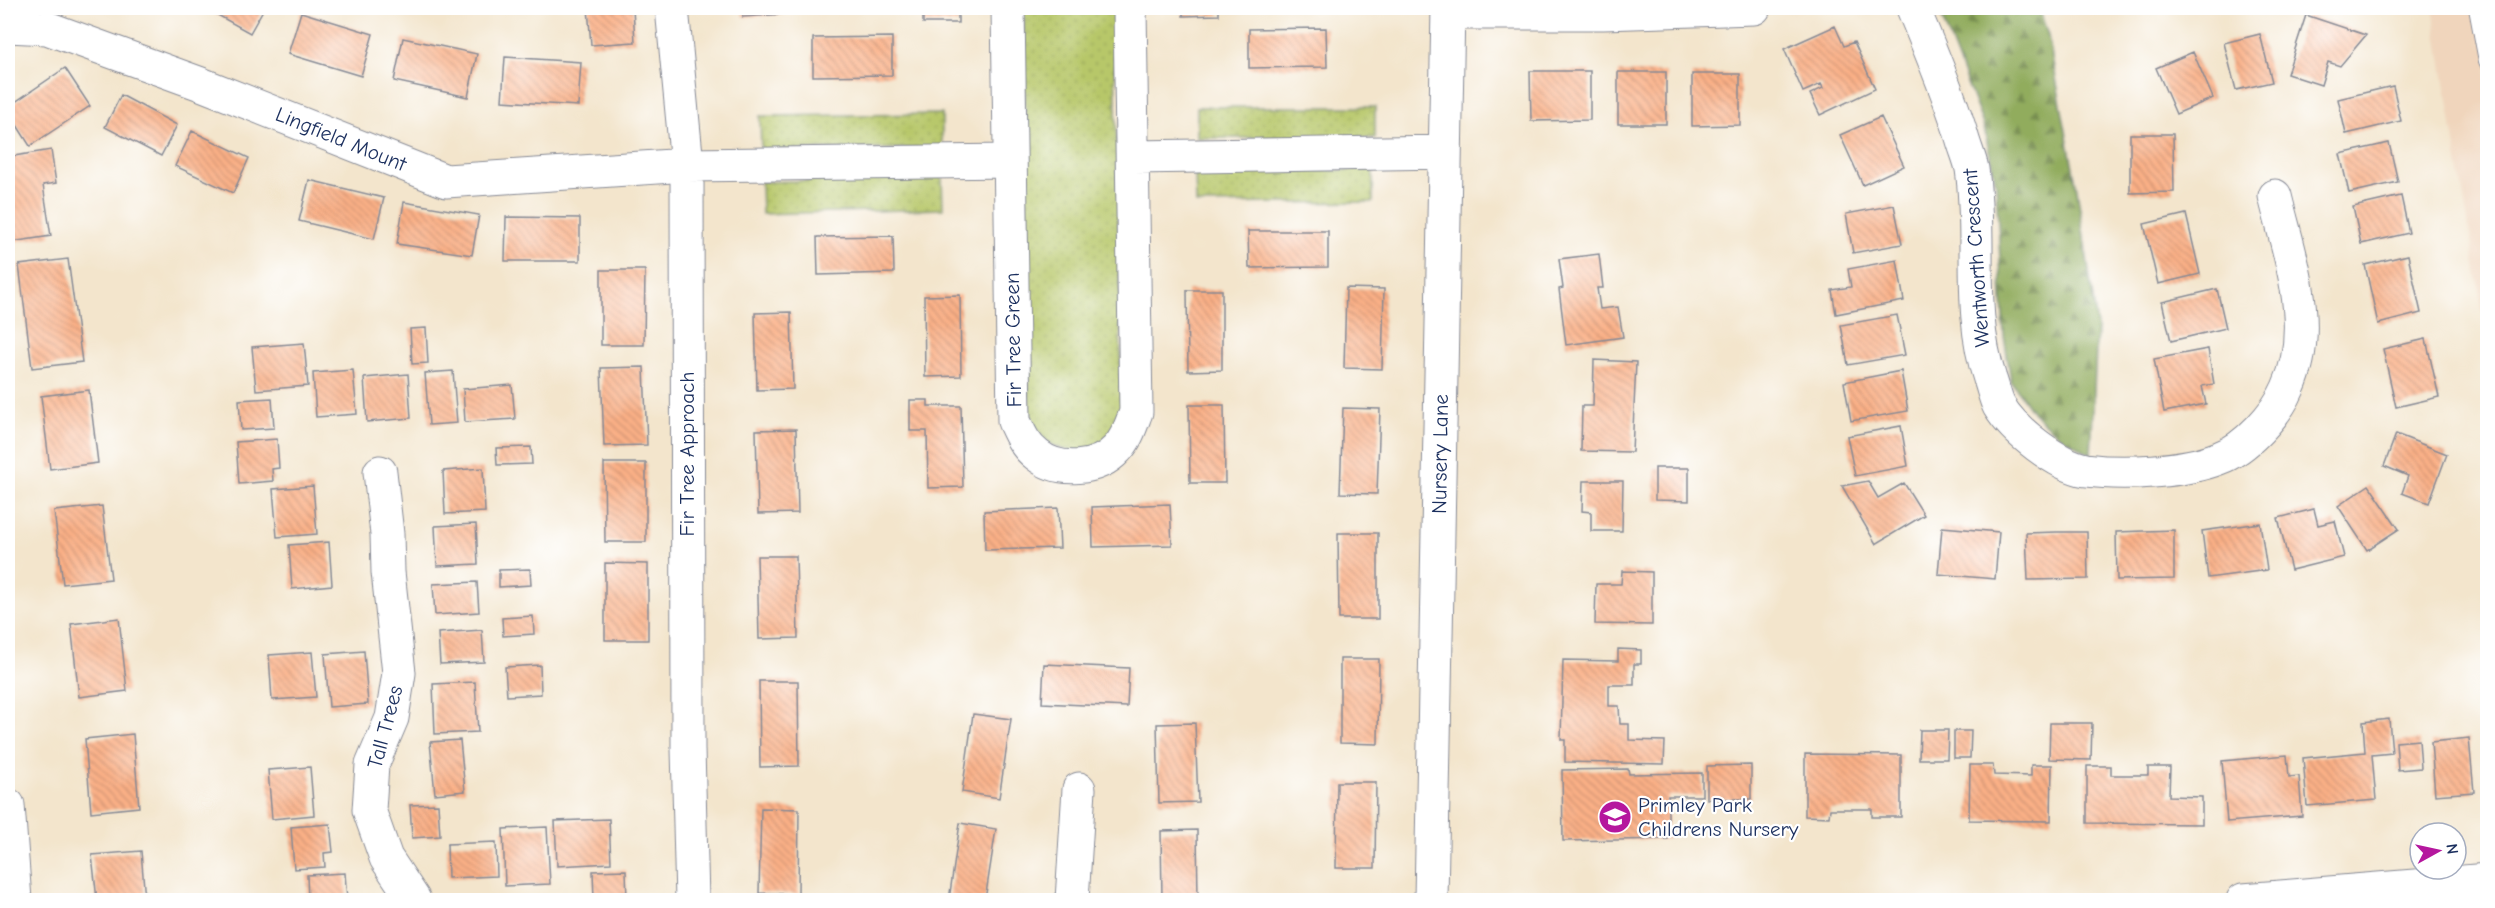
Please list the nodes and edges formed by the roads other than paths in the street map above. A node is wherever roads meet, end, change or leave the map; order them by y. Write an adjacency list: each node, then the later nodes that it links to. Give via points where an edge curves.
1 (672, 8): 13 (street, Fir Tree Approach)
2 (1008, 8): 12 (street, Fir Tree Green)
3 (1130, 8): 11 (street, Fir Tree Green)
4 (1754, 8): 7 (street, via 1603,13)
5 (1913, 8): 14 (street, Wentworth Crescent, via 1956,115 1971,167 1977,313 1984,362 1999,405 2020,433 2049,454 2084,470 2181,469 2221,458 2262,429 2288,388 2301,339 2297,288)
6 (2478, 8): 9 (lane)
7 (1448, 10): 10 (street, Nursery Lane)
8 (8, 26): 13 (street, Lingfield Mount, via 47,28 446,181)
9 (2487, 61)
10 (1446, 152): 11 (street); 24 (street, Nursery Lane)
11 (1134, 157): 12 (street, Fir Tree Green, via 1136,412 1117,450 1099,462 1079,467 1057,465 1038,456 1023,441 1014,421)
12 (1010, 161): 13 (street, Lingfield Mount)
13 (687, 165): 22 (street, Fir Tree Approach)
14 (2275, 196)
15 (380, 472): 21 (street, Tall Trees, via 399,673 392,718 372,765 369,810 386,858)
16 (1079, 789): 23 (street)
17 (8, 805): 20 (street)
18 (2487, 880): 19 (street)
19 (2395, 894): 25 (street)
20 (15, 900)
21 (414, 900)
22 (692, 900)
23 (1072, 900)
24 (1431, 900)
25 (2244, 900)

